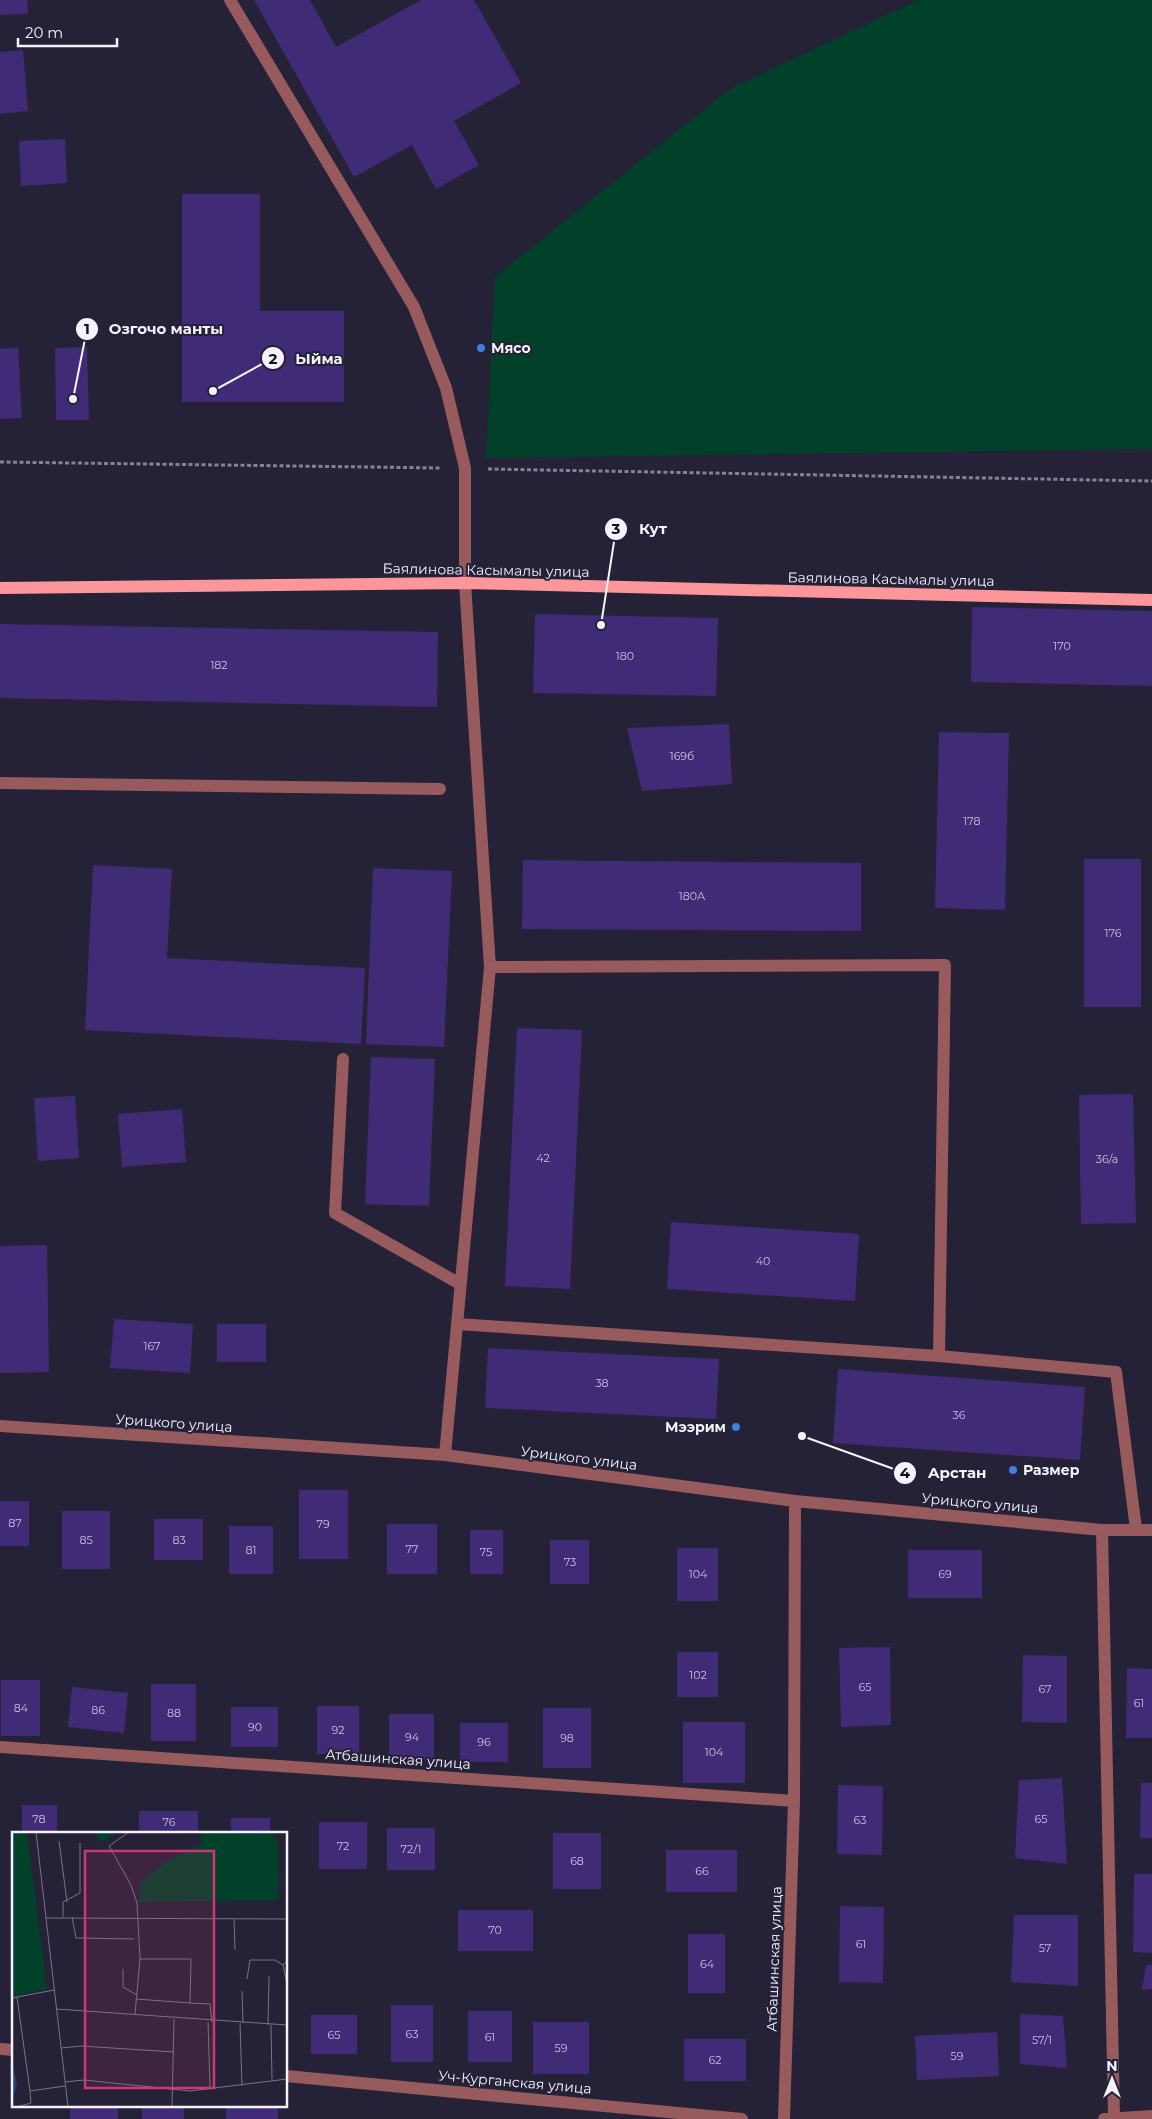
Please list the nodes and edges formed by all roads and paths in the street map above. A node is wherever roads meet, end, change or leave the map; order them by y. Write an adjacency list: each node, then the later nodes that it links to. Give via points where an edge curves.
1 (230, 0): 3 (street, via 414,307 446,388)
2 (0, 462): 3 (path)
3 (465, 468): 4 (path); 5 (street)
4 (1152, 481)
5 (465, 583): 6 (main road, Баялинова Касымалы улица); 7 (main road, Баялинова Касымалы улица); 10 (street)
6 (0, 588)
7 (1152, 600)
8 (0, 783): 9 (street)
9 (440, 789)
10 (490, 967): 12 (street); 14 (street, via 946,965)
11 (343, 1059): 12 (street, via 335,1212)
12 (460, 1284): 13 (street)
13 (457, 1324): 14 (street); 16 (street)
14 (940, 1356): 18 (street, via 1116,1372)
15 (0, 1426): 16 (street, Урицкого улица)
16 (444, 1455): 17 (street, Урицкого улица)
17 (795, 1501): 19 (street, Урицкого улица); 22 (street, Атбашинская улица)
18 (1136, 1529): 19 (street, Урицкого улица); 20 (street, Урицкого улица)
19 (1102, 1530): 25 (street)
20 (1152, 1530)
21 (0, 1747): 22 (street, Атбашинская улица)
22 (794, 1801): 27 (street, Атбашинская улица)
23 (288, 2076): 26 (street, Уч-Курганская улица)
24 (1152, 2116): 25 (street)
25 (1109, 2118)
26 (742, 2119)
27 (784, 2119)

